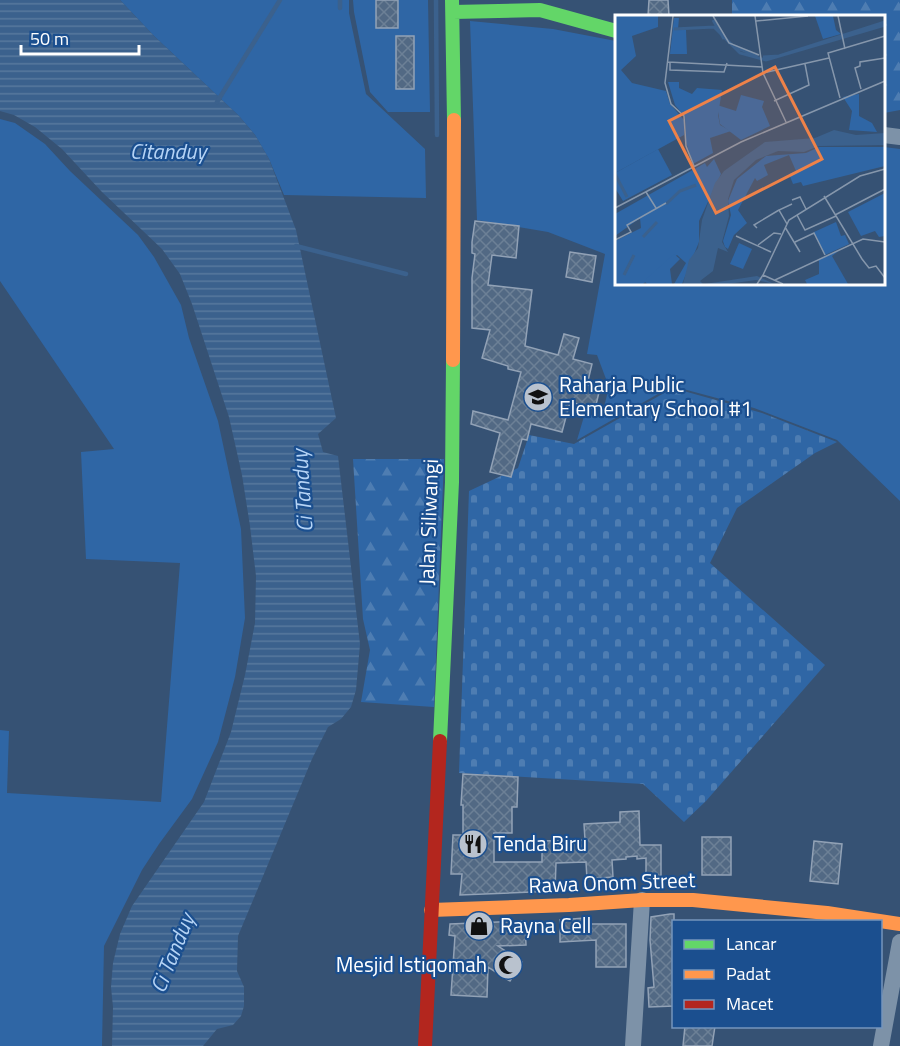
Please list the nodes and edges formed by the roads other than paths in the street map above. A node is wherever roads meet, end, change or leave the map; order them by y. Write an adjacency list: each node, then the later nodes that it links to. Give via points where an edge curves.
1 (452, 6): 2 (main road, via 540,10); 6 (main road, Jalan Siliwangi, via 452,482)
2 (615, 31)
3 (885, 135): 4 (street)
4 (900, 137)
5 (642, 900): 6 (main road, Rawa Onom Street); 7 (main road, Rawa Onom Street, via 693,900); 12 (street)
6 (431, 910): 11 (main road, Jalan Siliwangi)
7 (873, 920)
8 (882, 921): 9 (main road, Rawa Onom Street)
9 (900, 924)
10 (900, 942): 13 (street)
11 (425, 1046)
12 (633, 1046)
13 (881, 1046)

